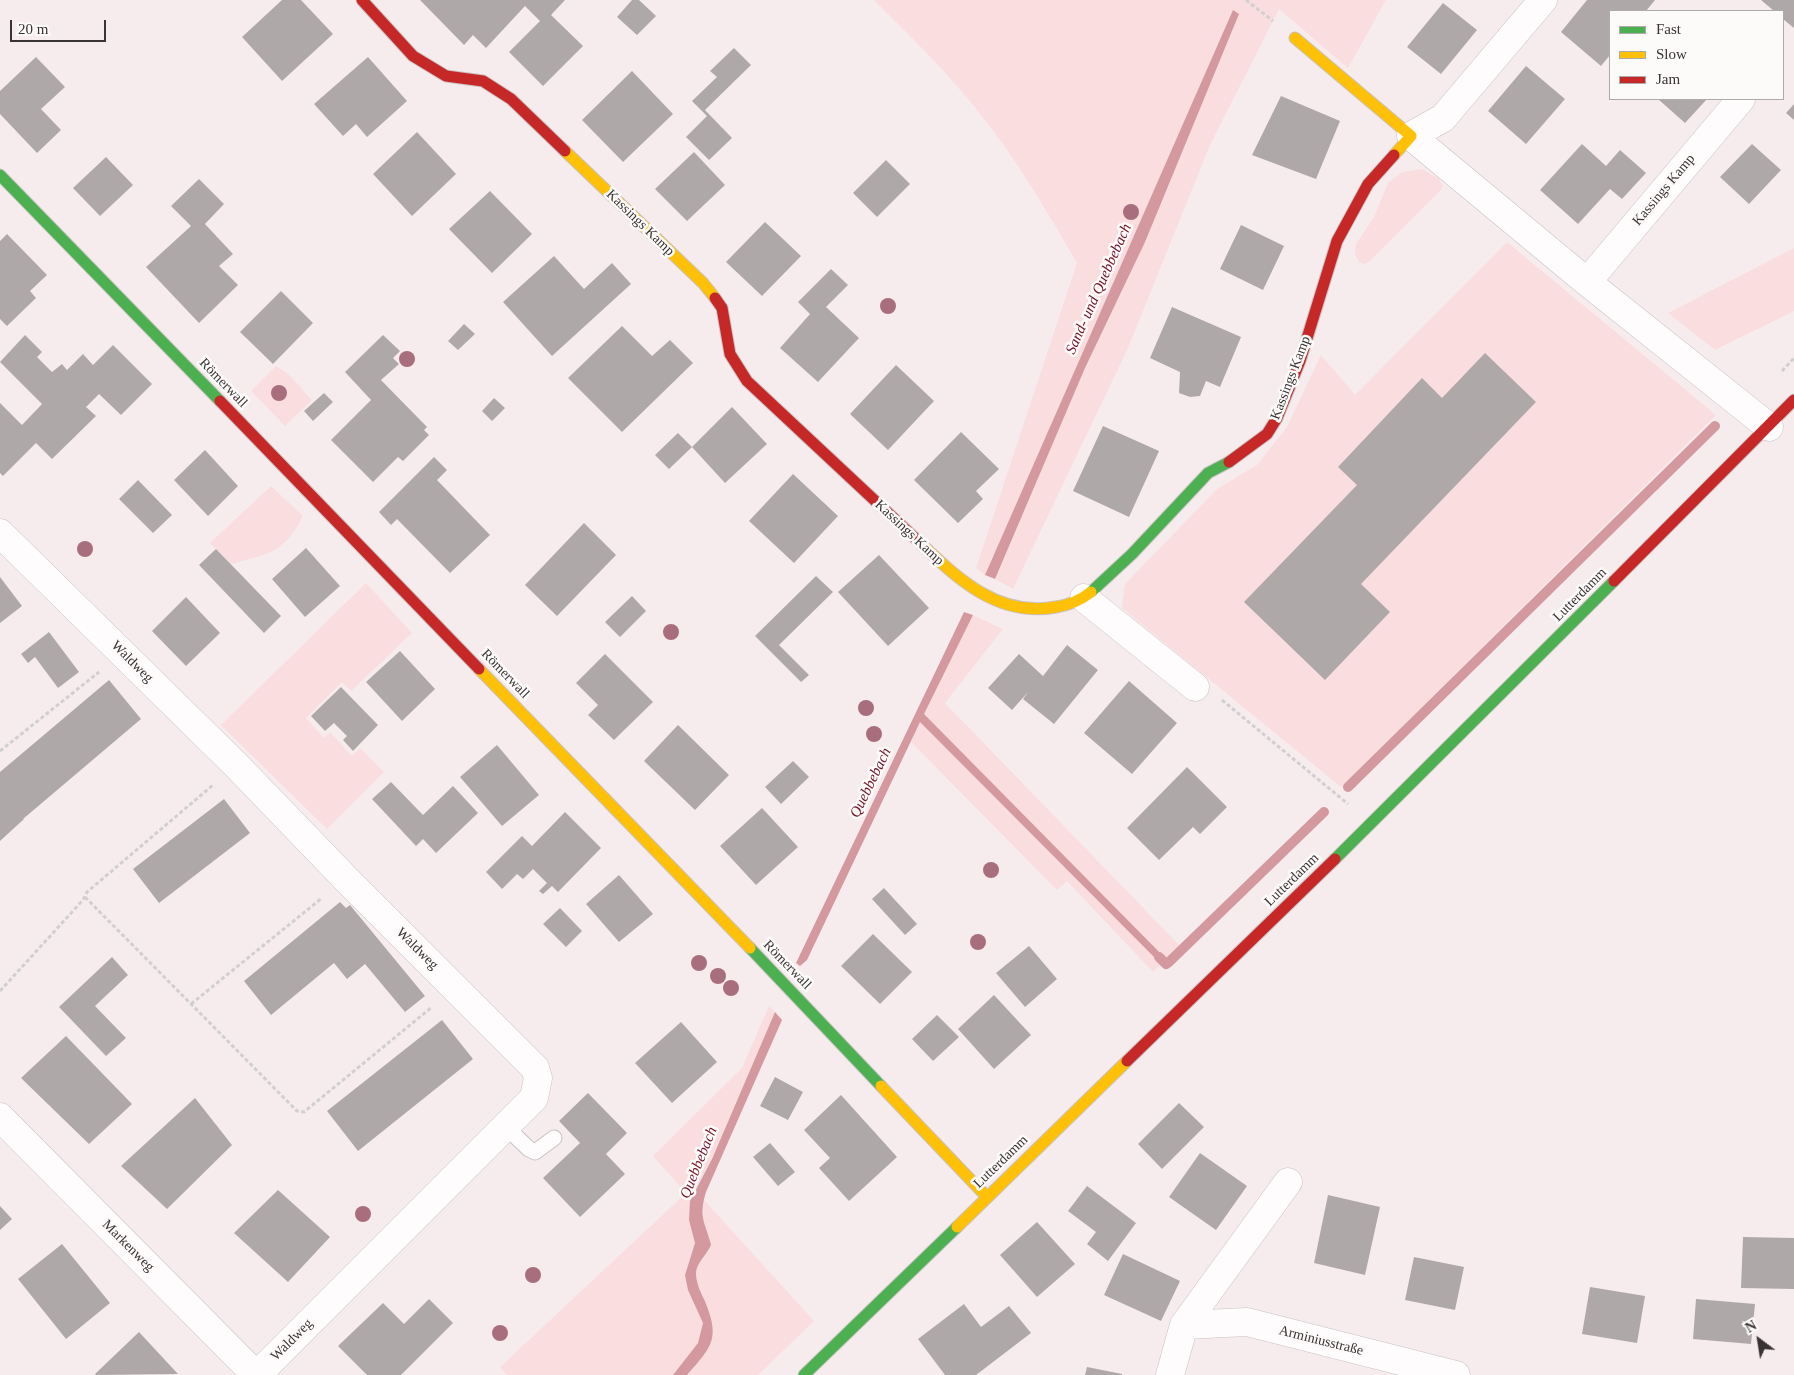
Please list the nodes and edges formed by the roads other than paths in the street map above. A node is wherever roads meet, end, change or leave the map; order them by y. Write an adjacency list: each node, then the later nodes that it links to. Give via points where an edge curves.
1 (362, 0): 11 (street, Kassings Kamp, via 413,56 433,70 446,76 483,81 511,99 704,283 722,308 730,354 747,381 960,581 995,602 1042,610)
2 (1543, 0): 5 (street, Kassings Kamp, via 1443,118)
3 (1295, 38): 5 (street)
4 (1740, 100): 7 (street, Kassings Kamp)
5 (1411, 136): 7 (street); 11 (street, Kassings Kamp, via 1368,184 1351,212 1337,241 1300,361 1277,418 1267,434 1236,458 1208,473 1132,554)
6 (0, 174): 17 (street, Römerwall)
7 (1587, 282): 9 (street)
8 (1794, 400): 9 (street, Lutterdamm)
9 (1769, 427): 17 (street, Lutterdamm, via 1367,828)
10 (0, 532): 14 (street, Waldweg, via 535,1068 538,1078 534,1098)
11 (1084, 598): 12 (street)
12 (1195, 687)
13 (0, 1117): 19 (street, Markenweg)
14 (506, 1127): 15 (lane, via 535,1152); 19 (street, Waldweg)
15 (554, 1138)
16 (1288, 1182): 18 (street)
17 (987, 1197): 20 (street, Lutterdamm)
18 (1184, 1325): 21 (street); 22 (street, Arminiusstraße, via 1247,1322)
19 (257, 1375)
20 (804, 1375)
21 (1170, 1375)
22 (1456, 1375)

